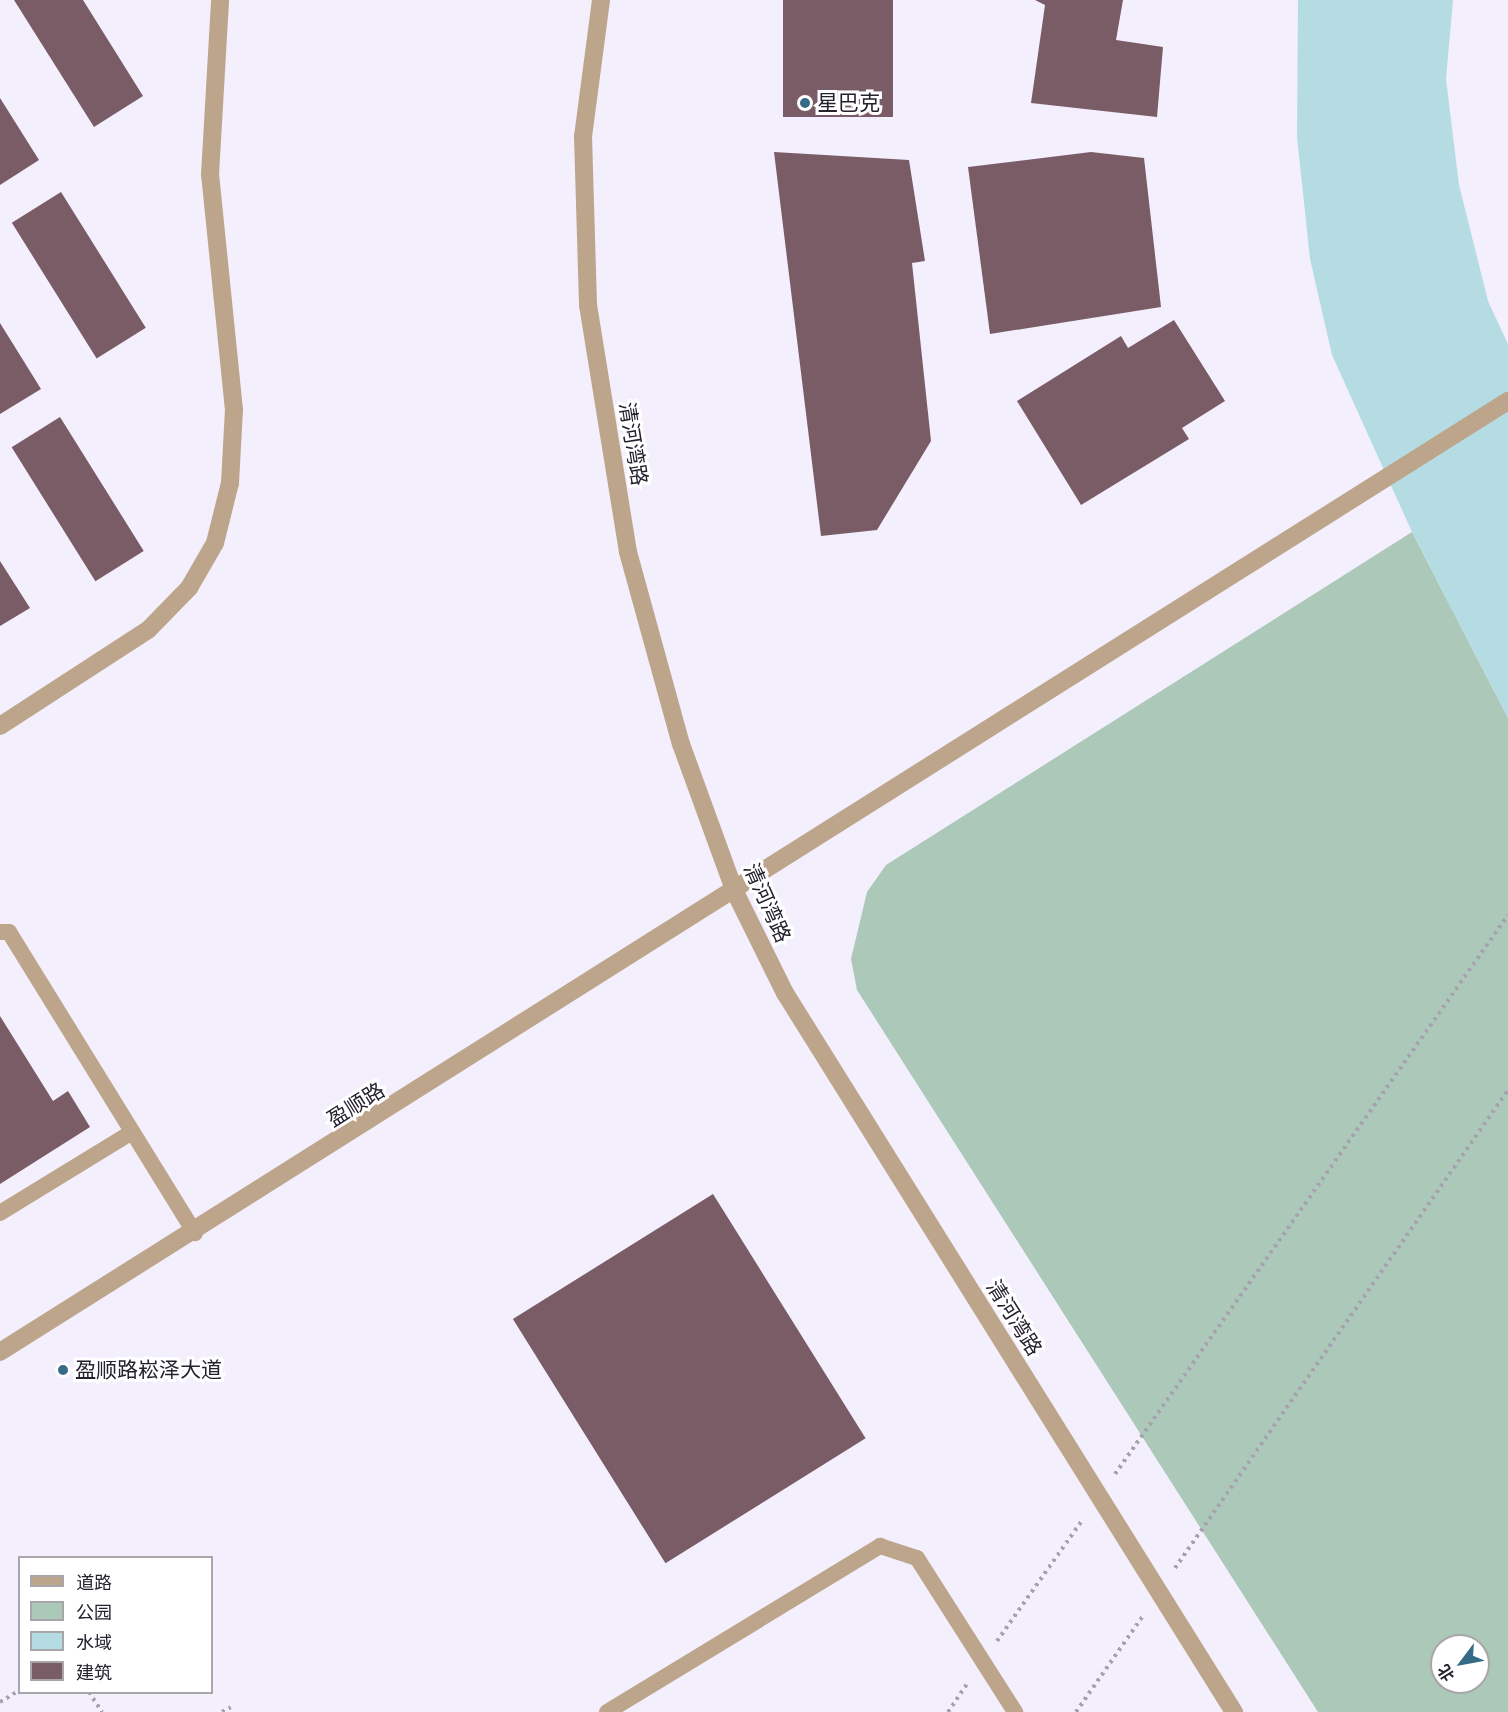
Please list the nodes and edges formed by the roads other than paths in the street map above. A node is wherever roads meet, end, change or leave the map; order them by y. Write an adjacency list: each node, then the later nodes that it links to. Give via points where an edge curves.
1 (220, 0): 4 (street, via 210,175 234,410 230,483 215,543 189,588 148,630)
2 (601, 0): 5 (street, 清河湾路, via 583,136 588,305 628,552 681,744)
3 (1508, 401): 5 (street, 盈顺路)
4 (0, 726)
5 (735, 892): 9 (street, 盈顺路); 13 (street, 清河湾路, via 785,993)
6 (0, 932): 7 (lane, via 9,932)
7 (132, 1132): 8 (lane); 9 (lane)
8 (0, 1213)
9 (195, 1233): 10 (street, 盈顺路)
10 (0, 1352)
11 (607, 1712): 12 (lane, via 880,1546 917,1558)
12 (1015, 1712)
13 (1234, 1712)

